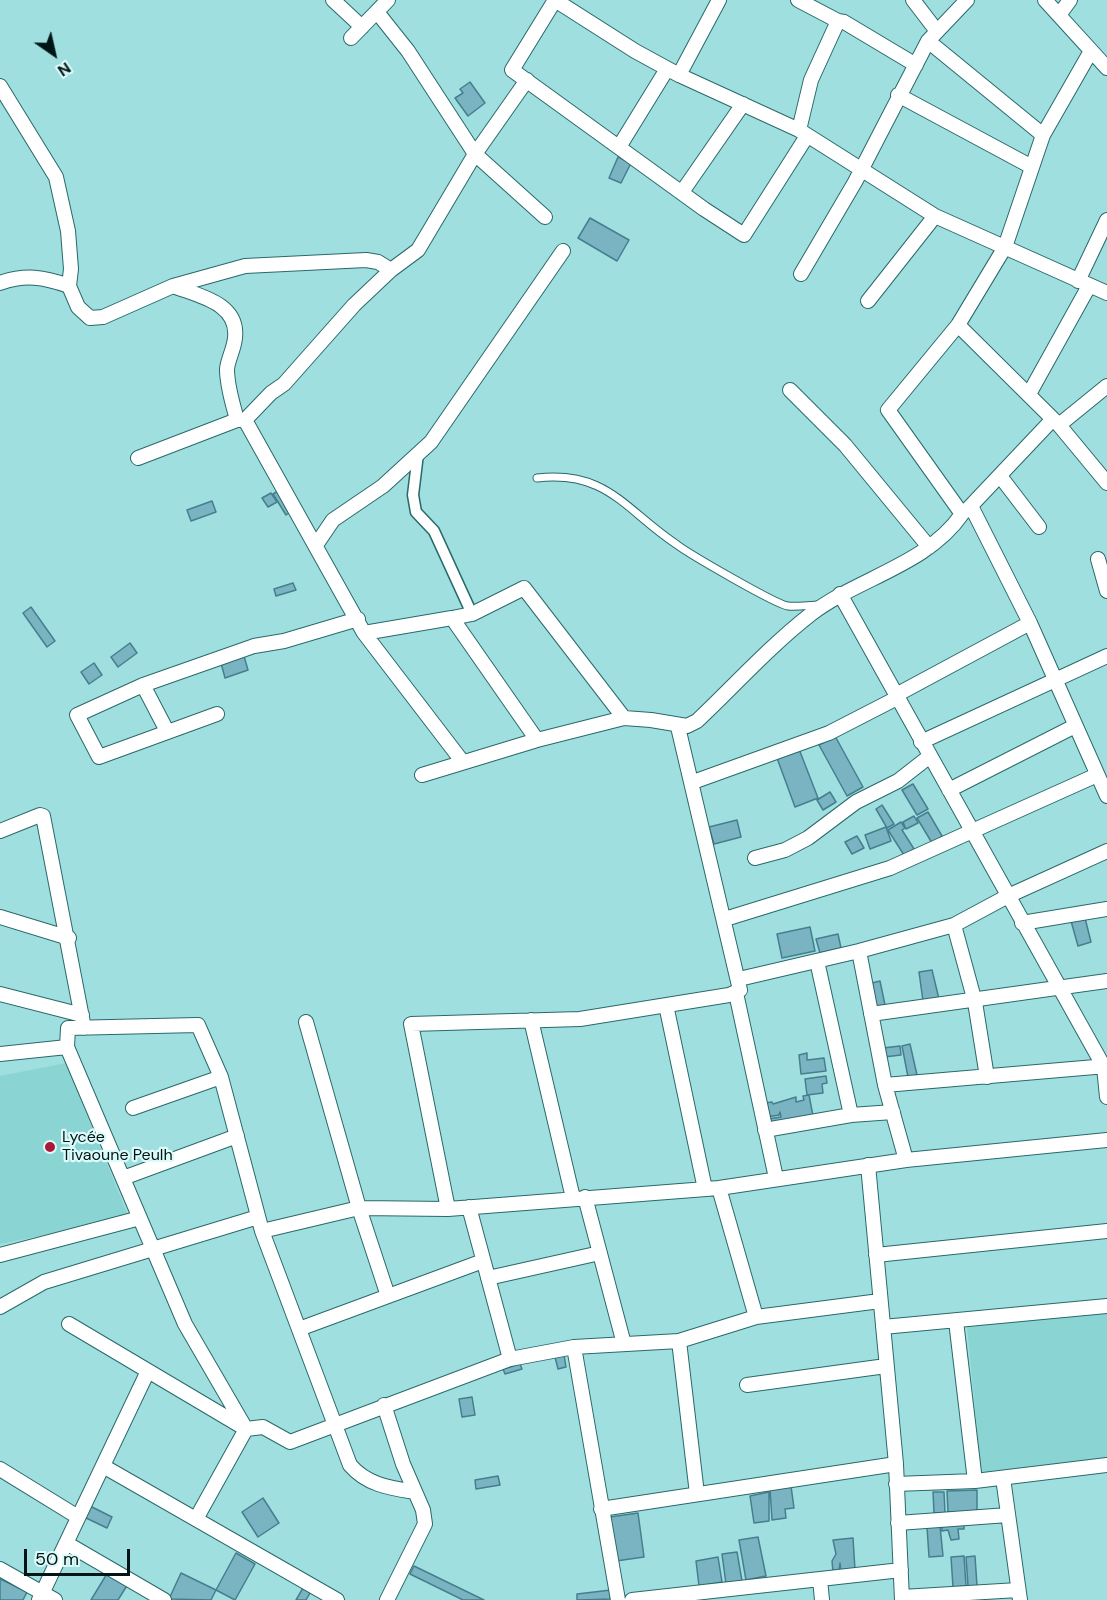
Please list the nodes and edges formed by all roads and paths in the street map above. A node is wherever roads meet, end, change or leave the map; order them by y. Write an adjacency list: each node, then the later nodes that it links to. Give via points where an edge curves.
1 (333, 0): 13 (street)
2 (388, 0): 10 (street)
3 (555, 0): 19 (street); 20 (street, via 512,70)
4 (719, 0): 19 (street)
5 (798, 0): 12 (street)
6 (913, 0): 14 (street)
7 (967, 0): 14 (street)
8 (1045, 0): 11 (street)
9 (1070, 0): 11 (street)
10 (376, 12): 13 (street); 27 (street, via 408,51)
11 (1059, 15): 16 (street)
12 (838, 21): 17 (street); 24 (street, via 814,71)
13 (362, 27): 15 (street)
14 (932, 36): 17 (street); 25 (street)
15 (351, 39)
16 (1091, 51): 18 (street); 25 (street)
17 (916, 65): 22 (street)
18 (1107, 68)
19 (673, 72): 23 (street); 26 (street)
20 (527, 80): 26 (street); 27 (street)
21 (0, 86): 40 (street, via 56,177 68,231)
22 (898, 95): 28 (street); 29 (street)
23 (743, 104): 24 (street); 30 (street)
24 (803, 133): 29 (street); 30 (street, via 744,235)
25 (1043, 135): 28 (street)
26 (620, 147): 30 (street)
27 (475, 154): 32 (street); 36 (street, via 417,250)
28 (1032, 167): 34 (street)
29 (859, 170): 31 (street); 37 (street)
30 (682, 192)
31 (935, 216): 34 (street); 43 (street)
32 (544, 217)
33 (1107, 220): 39 (street)
34 (1005, 247): 39 (street); 44 (street)
35 (563, 251): 50 (street, via 431,442)
36 (391, 270): 41 (street, via 366,260 273,263 245,266); 48 (street, via 334,326 284,384)
37 (801, 274)
38 (0, 283): 40 (street, via 16,277 42,277)
39 (1083, 283): 42 (street); 47 (street)
40 (69, 286): 41 (street, via 78,307 90,318 103,317)
41 (173, 286): 48 (street, via 220,304 229,313 236,330 227,367 228,385)
42 (1107, 293)
43 (868, 301)
44 (958, 325): 47 (street); 55 (street, via 888,410)
45 (1107, 386): 49 (street)
46 (790, 390): 58 (street, via 844,445)
47 (1029, 394): 49 (street)
48 (241, 420): 51 (street); 57 (street)
49 (1056, 422): 52 (street); 54 (street)
50 (418, 454): 57 (street, via 383,486 333,520); 63 (street, via 413,495 416,512 434,531)
51 (138, 458)
52 (1000, 476): 55 (street); 56 (street)
53 (537, 478): 62 (lane, via 561,475 589,481 634,508 675,544 786,606)
54 (1107, 483)
55 (966, 510): 58 (street); 66 (street)
56 (1039, 527)
57 (316, 545): 65 (street)
58 (929, 548): 61 (street)
59 (1098, 559): 60 (street)
60 (1107, 591)
61 (840, 594): 62 (street); 71 (street)
62 (825, 604): 75 (street, via 697,721)
63 (472, 614): 64 (street); 73 (street, via 524,588)
64 (452, 618): 67 (street); 77 (street)
65 (358, 619): 67 (street); 70 (street, via 254,646)
66 (1030, 623): 69 (street); 71 (street)
67 (364, 633): 80 (street)
68 (1107, 656): 69 (street)
69 (1054, 679): 74 (street); 78 (street)
70 (143, 686): 76 (street); 76 (street, via 77,715 99,757)
71 (896, 696): 78 (street); 83 (street, via 829,733)
72 (217, 714): 76 (street)
73 (624, 718): 75 (street); 77 (street)
74 (1075, 726): 82 (street); 84 (street)
75 (678, 727): 83 (street)
76 (167, 731)
77 (537, 740): 80 (street)
78 (921, 742): 79 (street)
79 (930, 756): 84 (street); 89 (street, via 898,782 856,802 808,838 785,850)
80 (462, 761): 81 (street)
81 (422, 775)
82 (1097, 775): 85 (street); 87 (street)
83 (693, 782): 93 (street)
84 (949, 790): 87 (street)
85 (1107, 796)
86 (0, 831): 96 (street, via 43,816)
87 (971, 831): 90 (street); 93 (street, via 890,868)
88 (1107, 851): 90 (street)
89 (754, 858)
90 (1008, 896): 94 (street); 95 (street)
91 (1107, 909): 94 (street)
92 (0, 917): 96 (street)
93 (725, 919): 100 (street)
94 (1022, 923): 101 (street)
95 (954, 925): 97 (street); 103 (street)
96 (69, 938): 107 (street)
97 (859, 951): 98 (street); 105 (street)
98 (817, 961): 100 (street); 118 (street)
99 (1107, 981): 101 (street)
100 (737, 986): 104 (street); 119 (street)
101 (1059, 988): 103 (street); 111 (street)
102 (0, 994): 107 (street)
103 (975, 1002): 105 (street); 113 (street)
104 (666, 1005): 106 (street, via 580,1019); 126 (street)
105 (871, 1014): 114 (street)
106 (531, 1020): 127 (street); 130 (street, via 411,1024)
107 (83, 1021): 109 (street, via 68,1028); 112 (street, via 198,1025)
108 (306, 1022): 129 (street)
109 (67, 1047): 110 (street); 124 (street)
110 (0, 1054)
111 (1106, 1067): 113 (street); 115 (street)
112 (221, 1077): 116 (street); 120 (street)
113 (987, 1077): 114 (street)
114 (885, 1085): 117 (street)
115 (1107, 1097)
116 (133, 1108)
117 (892, 1112): 118 (street); 122 (street)
118 (850, 1115): 119 (street)
119 (765, 1130): 125 (street)
120 (237, 1136): 124 (street); 132 (street)
121 (1107, 1140): 122 (street)
122 (906, 1160): 123 (street)
123 (868, 1165): 125 (street); 137 (street)
124 (123, 1178): 131 (street)
125 (776, 1178): 126 (street)
126 (712, 1188): 127 (street); 144 (street)
127 (579, 1197): 128 (street); 135 (street)
128 (469, 1207): 130 (street); 138 (street)
129 (359, 1208): 130 (street); 132 (street); 140 (street)
130 (448, 1209)
131 (140, 1218): 134 (street); 136 (street)
132 (260, 1224): 134 (street); 148 (street)
133 (1107, 1231): 137 (street)
134 (153, 1249): 143 (street, via 44,1282); 158 (street, via 185,1324)
135 (600, 1253): 139 (street); 150 (street)
136 (0, 1255)
137 (876, 1256): 141 (street)
138 (483, 1262): 139 (street); 140 (street)
139 (488, 1278): 152 (street)
140 (388, 1296): 148 (street)
141 (880, 1301): 144 (street); 147 (street)
142 (1107, 1306): 145 (street)
143 (0, 1307)
144 (756, 1317): 149 (street)
145 (957, 1321): 147 (street); 164 (street)
146 (69, 1324): 154 (street)
147 (883, 1327): 153 (street)
148 (299, 1329): 157 (street)
149 (679, 1341): 150 (street); 167 (street)
150 (624, 1344): 151 (street)
151 (574, 1347): 152 (street); 168 (street)
152 (510, 1359): 156 (street)
153 (886, 1365): 155 (street); 159 (street)
154 (148, 1371): 158 (street); 161 (street)
155 (747, 1385)
156 (384, 1405): 157 (street); 166 (street)
157 (336, 1424): 158 (street, via 290,1442 263,1428); 166 (street, via 350,1466 359,1476 388,1488)
158 (246, 1429): 171 (street)
159 (896, 1464): 165 (street); 167 (street)
160 (1107, 1465): 163 (street)
161 (103, 1466): 170 (street); 171 (street)
162 (0, 1469): 170 (street)
163 (1003, 1478): 164 (street); 169 (street)
164 (975, 1481): 165 (street)
165 (896, 1484): 172 (street)
166 (415, 1492): 185 (street, via 425,1524)
167 (697, 1494): 168 (street)
168 (601, 1509): 186 (street)
169 (1008, 1515): 172 (street); 179 (street)
170 (78, 1517): 173 (street)
171 (196, 1519): 178 (street)
172 (898, 1523): 175 (street)
173 (66, 1543): 180 (street); 183 (street)
174 (0, 1569): 180 (street)
175 (901, 1570): 176 (street); 181 (street)
176 (820, 1579): 177 (street); 188 (street)
177 (744, 1594): 187 (street)
178 (317, 1595): 184 (street)
179 (1019, 1595): 181 (street)
180 (41, 1597): 182 (street)
181 (902, 1599)
182 (55, 1600)
183 (165, 1600)
184 (337, 1600)
185 (387, 1600)
186 (618, 1600)
187 (632, 1600)
188 (822, 1600)

